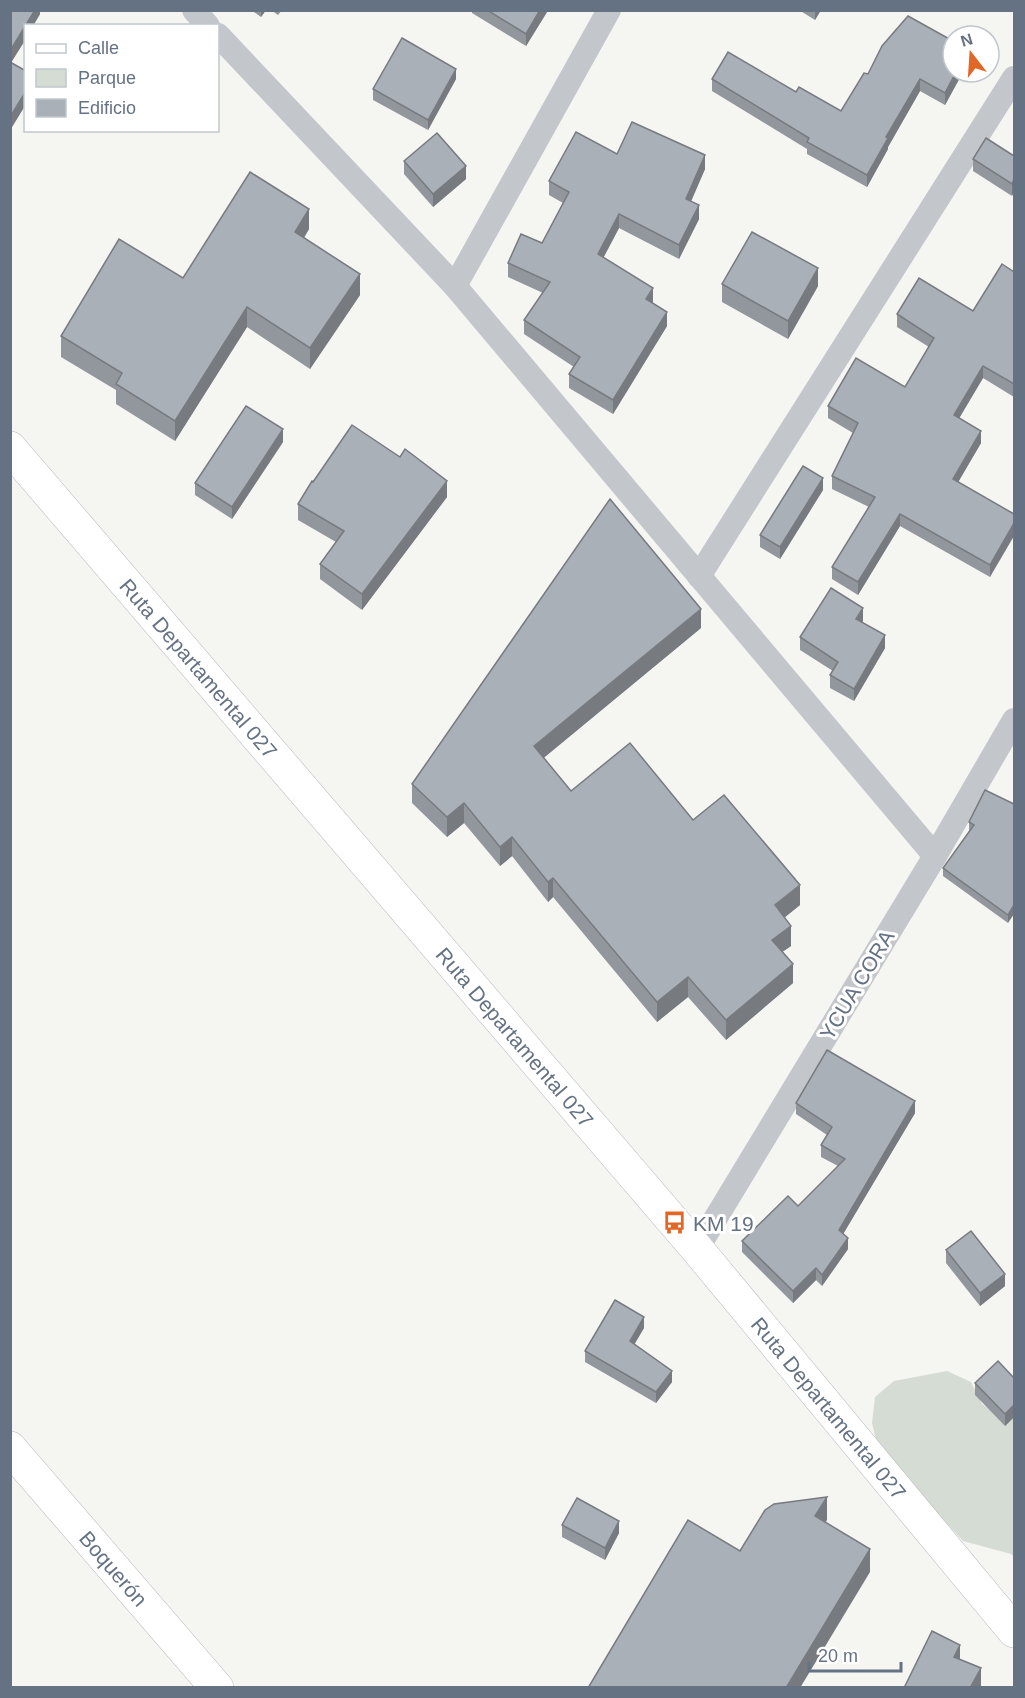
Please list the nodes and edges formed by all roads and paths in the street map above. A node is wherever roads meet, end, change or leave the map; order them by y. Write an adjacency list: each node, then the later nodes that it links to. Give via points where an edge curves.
1 (194, 10): 3 (street)
2 (609, 10): 6 (street)
3 (206, 24)
4 (219, 36): 6 (street)
5 (1014, 78): 8 (street)
6 (455, 286): 8 (street)
7 (10, 448): 11 (main road, Ruta Departamental 027)
8 (699, 576): 10 (street)
9 (1014, 720): 10 (street, YCUA CORA)
10 (935, 856): 11 (street, YCUA CORA)
11 (697, 1249): 13 (main road, Ruta Departamental 027)
12 (10, 1449): 14 (main road, Boquerón)
13 (1014, 1631)
14 (217, 1688)

